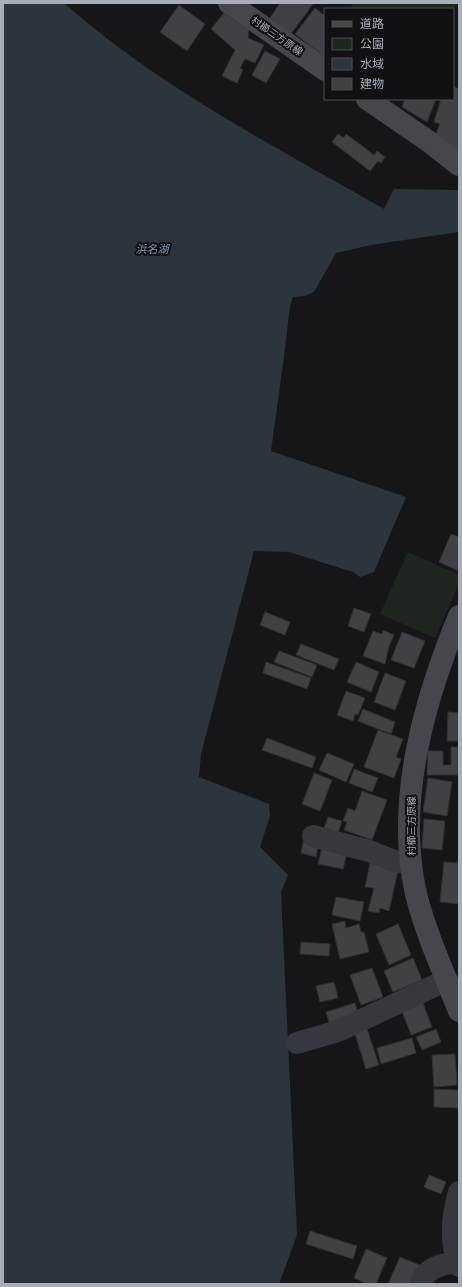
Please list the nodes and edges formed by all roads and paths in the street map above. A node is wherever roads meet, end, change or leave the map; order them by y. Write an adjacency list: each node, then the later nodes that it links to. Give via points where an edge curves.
1 (229, 3): 2 (main road, 村櫛三方原線)
2 (324, 69)
3 (368, 100): 4 (main road)
4 (459, 165)
5 (459, 616): 7 (main road, 村櫛三方原線, via 438,671 422,727 409,811)
6 (313, 836): 7 (street, via 369,851 397,862)
7 (411, 861): 8 (main road, 村櫛三方原線, via 416,894 424,921)
8 (447, 980): 9 (main road, 村櫛三方原線); 10 (street, via 338,1031)
9 (459, 1011)
10 (297, 1043)
11 (459, 1192): 12 (street, via 453,1228)
12 (458, 1264): 13 (street, via 434,1268 427,1272)
13 (420, 1284)

